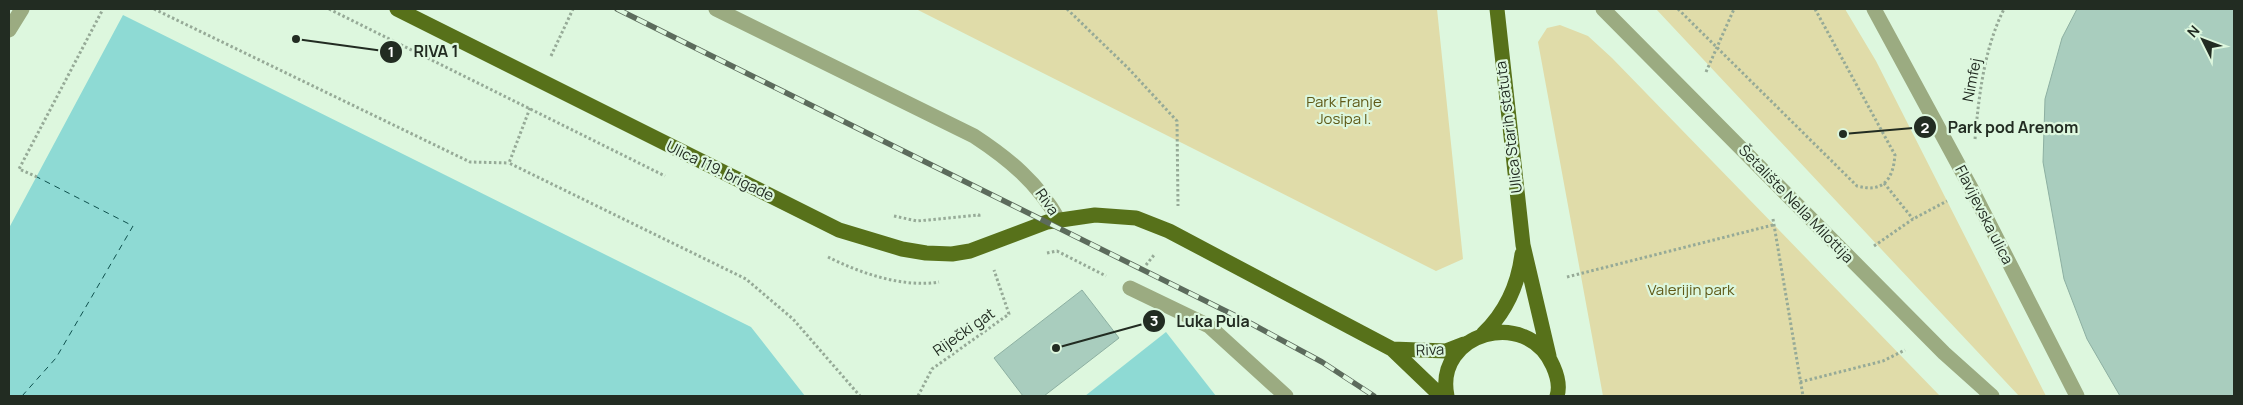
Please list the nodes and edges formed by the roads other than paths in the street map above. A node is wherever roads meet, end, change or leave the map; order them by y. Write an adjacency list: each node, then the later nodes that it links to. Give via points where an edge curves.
1 (22, 9): 7 (street)
2 (397, 9): 8 (main road, Ulica 119. brigade, via 838,230 926,253 970,251)
3 (716, 9): 8 (street, Riva, via 974,136 1026,176)
4 (1497, 9): 9 (main road, Ulica Starih statuta)
5 (1603, 9): 19 (street, Šetalište Nella Milottija, via 1850,260)
6 (1874, 9): 20 (street, Flavijevska ulica, via 1971,188)
7 (9, 30)
8 (1058, 219): 13 (main road, Riva, via 1095,215 1136,218 1169,231)
9 (1523, 245): 11 (main road, Ulica Starih statuta, via 1515,289 1498,319); 14 (main road, Ulica Starih statuta)
10 (1130, 288): 15 (street, via 1209,326)
11 (1483, 334): 12 (main road); 14 (main road, via 1501,331 1520,334 1537,343)
12 (1467, 343): 13 (main road, Riva, via 1446,351); 17 (main road, via 1448,372)
13 (1392, 349): 16 (main road, Riva)
14 (1549, 356): 18 (main road, Ulica Starih statuta, via 1557,374)
15 (1286, 396)
16 (1441, 396)
17 (1447, 396)
18 (1557, 396)
19 (1992, 396)
20 (2077, 396)

